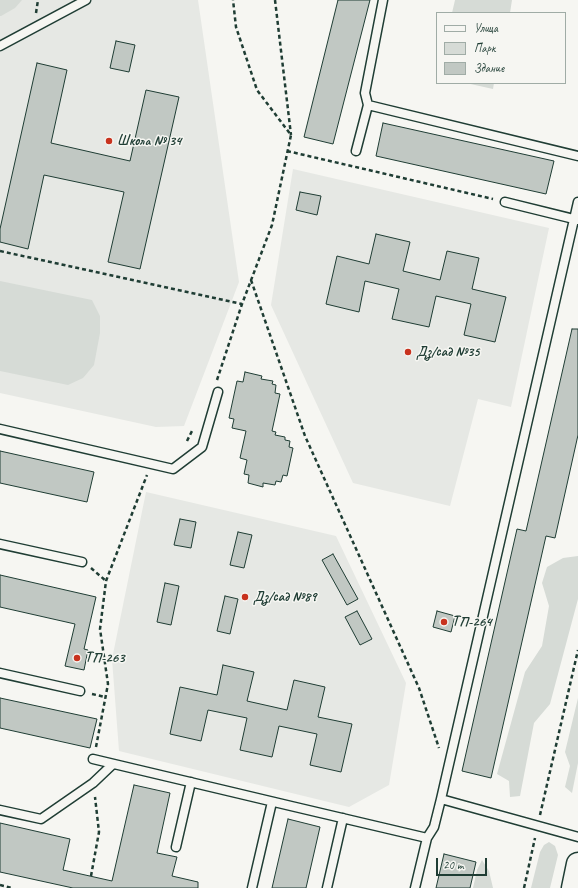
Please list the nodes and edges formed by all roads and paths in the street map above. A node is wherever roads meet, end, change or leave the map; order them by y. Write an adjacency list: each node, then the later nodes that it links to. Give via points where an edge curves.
1 (86, 0): 5 (lane)
2 (233, 0): 7 (path, via 236,27 257,90)
3 (275, 0): 7 (path)
4 (383, 0): 6 (lane, via 364,93)
5 (0, 46)
6 (368, 105): 9 (lane); 10 (lane)
7 (291, 135): 8 (path)
8 (287, 151): 11 (path); 15 (path, via 272,225)
9 (356, 151)
10 (578, 156)
11 (505, 202): 13 (lane)
12 (578, 202): 13 (lane)
13 (576, 219): 30 (lane)
14 (0, 251): 16 (path)
15 (251, 280): 16 (path); 30 (path, via 306,436 419,688)
16 (242, 304): 17 (path)
17 (217, 389): 21 (lane, via 202,447)
18 (194, 427): 20 (path)
19 (0, 428): 21 (lane)
20 (187, 441)
21 (173, 469): 24 (path, via 168,479 147,475)
22 (0, 544): 23 (lane)
23 (82, 562): 24 (path)
24 (106, 581): 28 (path, via 100,629 108,684)
25 (578, 650): 37 (path)
26 (0, 673): 27 (lane)
27 (80, 691)
28 (93, 759): 29 (lane)
29 (113, 764): 31 (lane); 32 (lane)
30 (448, 772): 33 (lane)
31 (191, 782): 34 (lane); 40 (lane)
32 (93, 783): 35 (lane, via 41,819); 42 (path, via 99,832)
33 (441, 799): 37 (lane); 38 (lane, via 434,827)
34 (272, 802): 36 (lane); 45 (lane)
35 (0, 810)
36 (343, 818): 38 (lane); 46 (lane)
37 (538, 826): 39 (lane); 48 (path)
38 (427, 838): 47 (lane)
39 (578, 838)
40 (176, 847)
41 (578, 864): 49 (main road)
42 (91, 876)
43 (0, 885): 44 (path)
44 (12, 888)
45 (252, 888)
46 (327, 888)
47 (415, 888)
48 (524, 888)
49 (573, 888)

